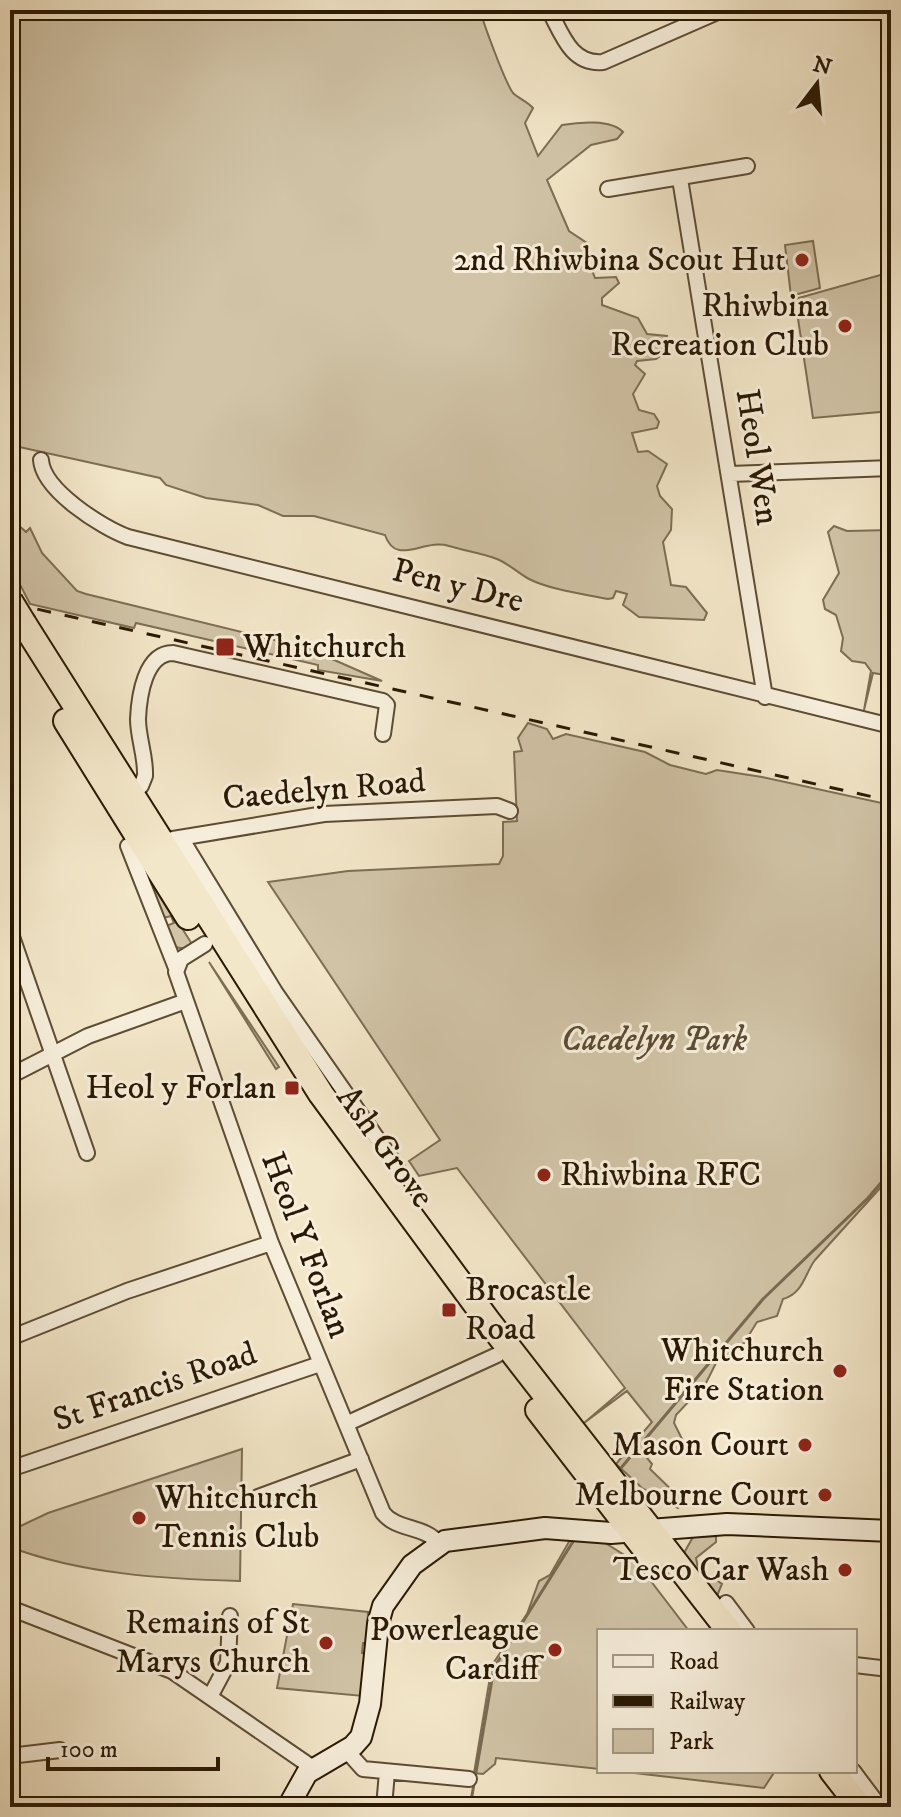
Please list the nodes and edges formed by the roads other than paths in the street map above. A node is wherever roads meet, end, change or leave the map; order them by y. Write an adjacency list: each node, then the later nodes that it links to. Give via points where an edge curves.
1 (549, 10): 2 (street, via 575,55 592,63)
2 (722, 10)
3 (747, 166): 4 (street)
4 (680, 179): 5 (street); 8 (street, Heol Wen)
5 (608, 189)
6 (41, 460): 11 (street, Pen y Dre, via 51,485 107,528 128,537)
7 (891, 468): 8 (street)
8 (730, 474): 11 (street, Heol Wen)
9 (10, 601): 10 (highway, Ash Grove, bridge)
10 (17, 627): 14 (highway, Ash Grove)
11 (765, 697): 12 (street, Pen y Dre)
12 (891, 726)
13 (383, 734): 14 (street, via 383,701 160,654 149,670 139,713 145,776)
14 (123, 798): 16 (highway, Ash Grove)
15 (510, 811): 16 (street, Caedelyn Road, via 497,806 334,813)
16 (155, 844): 18 (highway, Ash Grove); 19 (street, Heol Y Forlan); 32 (highway, Ash Grove, via 283,1038)
17 (10, 931): 21 (street)
18 (205, 944): 19 (street); 26 (highway, Ash Grove, via 330,1130)
19 (176, 968): 20 (street, Heol Y Forlan)
20 (186, 1001): 21 (street); 24 (street, Heol Y Forlan)
21 (52, 1053): 22 (street); 23 (street)
22 (10, 1076)
23 (87, 1153)
24 (271, 1243): 25 (street, via 127,1291); 27 (street, Heol Y Forlan)
25 (10, 1338)
26 (497, 1355): 28 (street); 32 (highway, Ash Grove)
27 (320, 1364): 28 (street, Heol Y Forlan); 30 (street, St Francis Road)
28 (346, 1424): 29 (street, Heol Y Forlan)
29 (361, 1459): 31 (street); 34 (street, Heol Y Forlan, via 387,1518 430,1533)
30 (10, 1469)
31 (258, 1497)
32 (635, 1523): 33 (street, via 710,1518 727,1524); 34 (street, via 460,1537); 38 (highway); 39 (highway)
33 (891, 1531)
34 (439, 1544): 45 (street, via 412,1565 383,1606 368,1719 361,1737)
35 (726, 1603): 40 (street)
36 (10, 1608): 43 (street, via 149,1661)
37 (230, 1616): 43 (street, via 228,1663)
38 (707, 1629)
39 (727, 1629)
40 (746, 1629)
41 (857, 1665): 42 (street)
42 (889, 1669)
43 (211, 1695): 47 (street)
44 (60, 1750): 46 (street)
45 (346, 1750): 47 (street); 48 (street, via 358,1766)
46 (10, 1756)
47 (313, 1768): 53 (street, via 301,1779)
48 (387, 1772): 52 (street); 54 (street)
49 (816, 1773): 55 (highway)
50 (834, 1773): 56 (highway)
51 (854, 1773): 57 (street)
52 (469, 1779)
53 (288, 1807)
54 (384, 1807)
55 (841, 1807)
56 (860, 1807)
57 (880, 1807)

